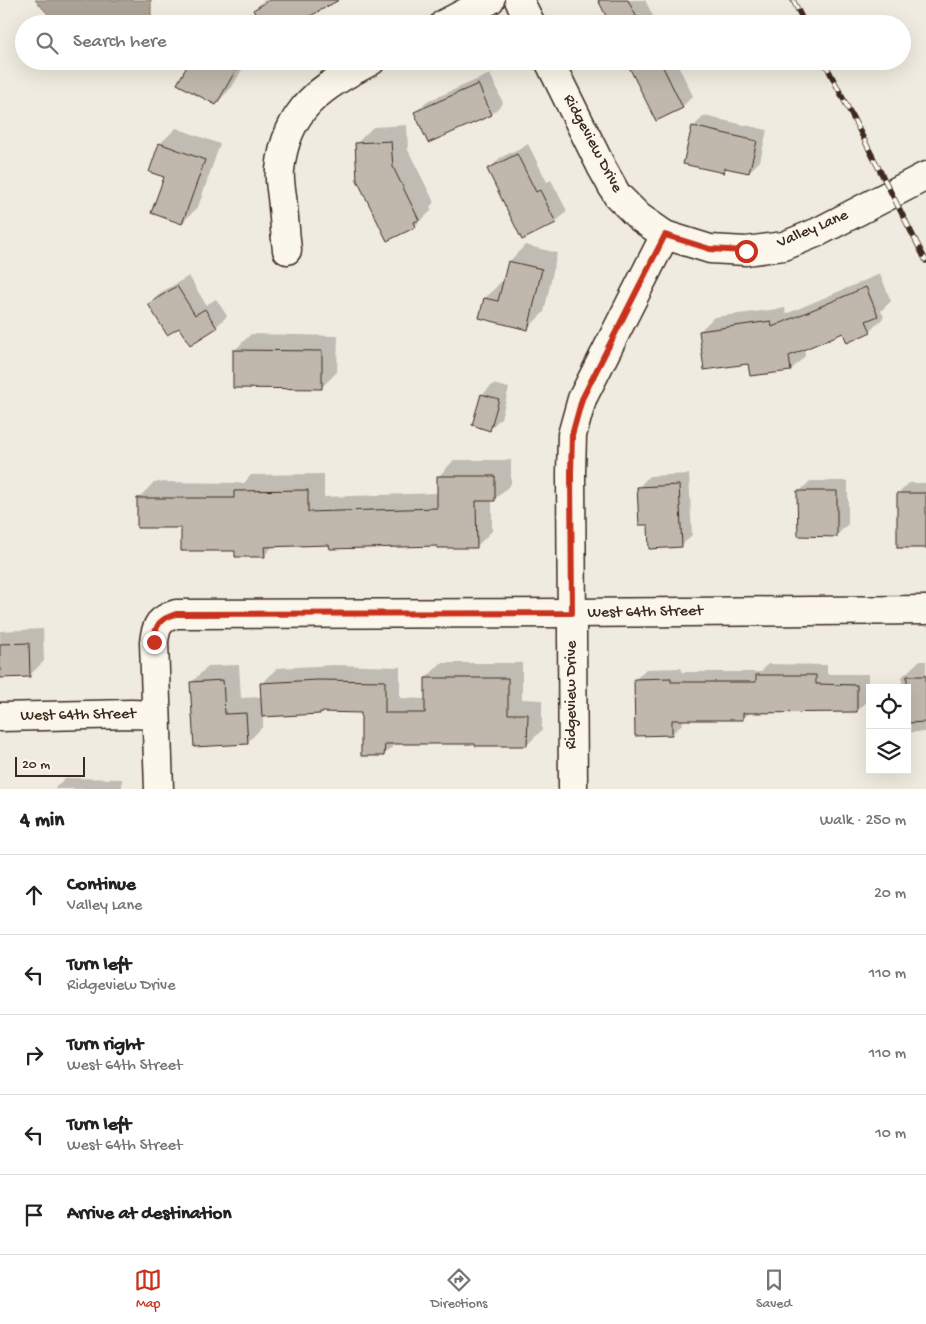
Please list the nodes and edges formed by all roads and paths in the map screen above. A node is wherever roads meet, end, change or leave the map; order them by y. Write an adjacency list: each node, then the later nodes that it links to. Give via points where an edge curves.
1 (490, 0): 3 (street)
2 (519, 0): 4 (street)
3 (461, 15)
4 (526, 15)
5 (353, 70): 9 (street, via 314,95 296,117 285,144 279,171)
6 (553, 70): 8 (street, Ridgeview Drive, via 617,195 639,217)
7 (926, 176): 8 (street, Valley Lane, via 784,246 746,251 710,249)
8 (665, 235): 11 (street, Ridgeview Drive, via 582,399 572,435)
9 (287, 250)
10 (926, 610): 11 (street, West 64th Street)
11 (572, 613): 12 (street, West 64th Street, via 176,614 158,624 154,642); 15 (street, Ridgeview Drive)
12 (156, 715): 13 (street, West 64th Street); 14 (street)
13 (0, 717)
14 (159, 789)
15 (572, 789)

